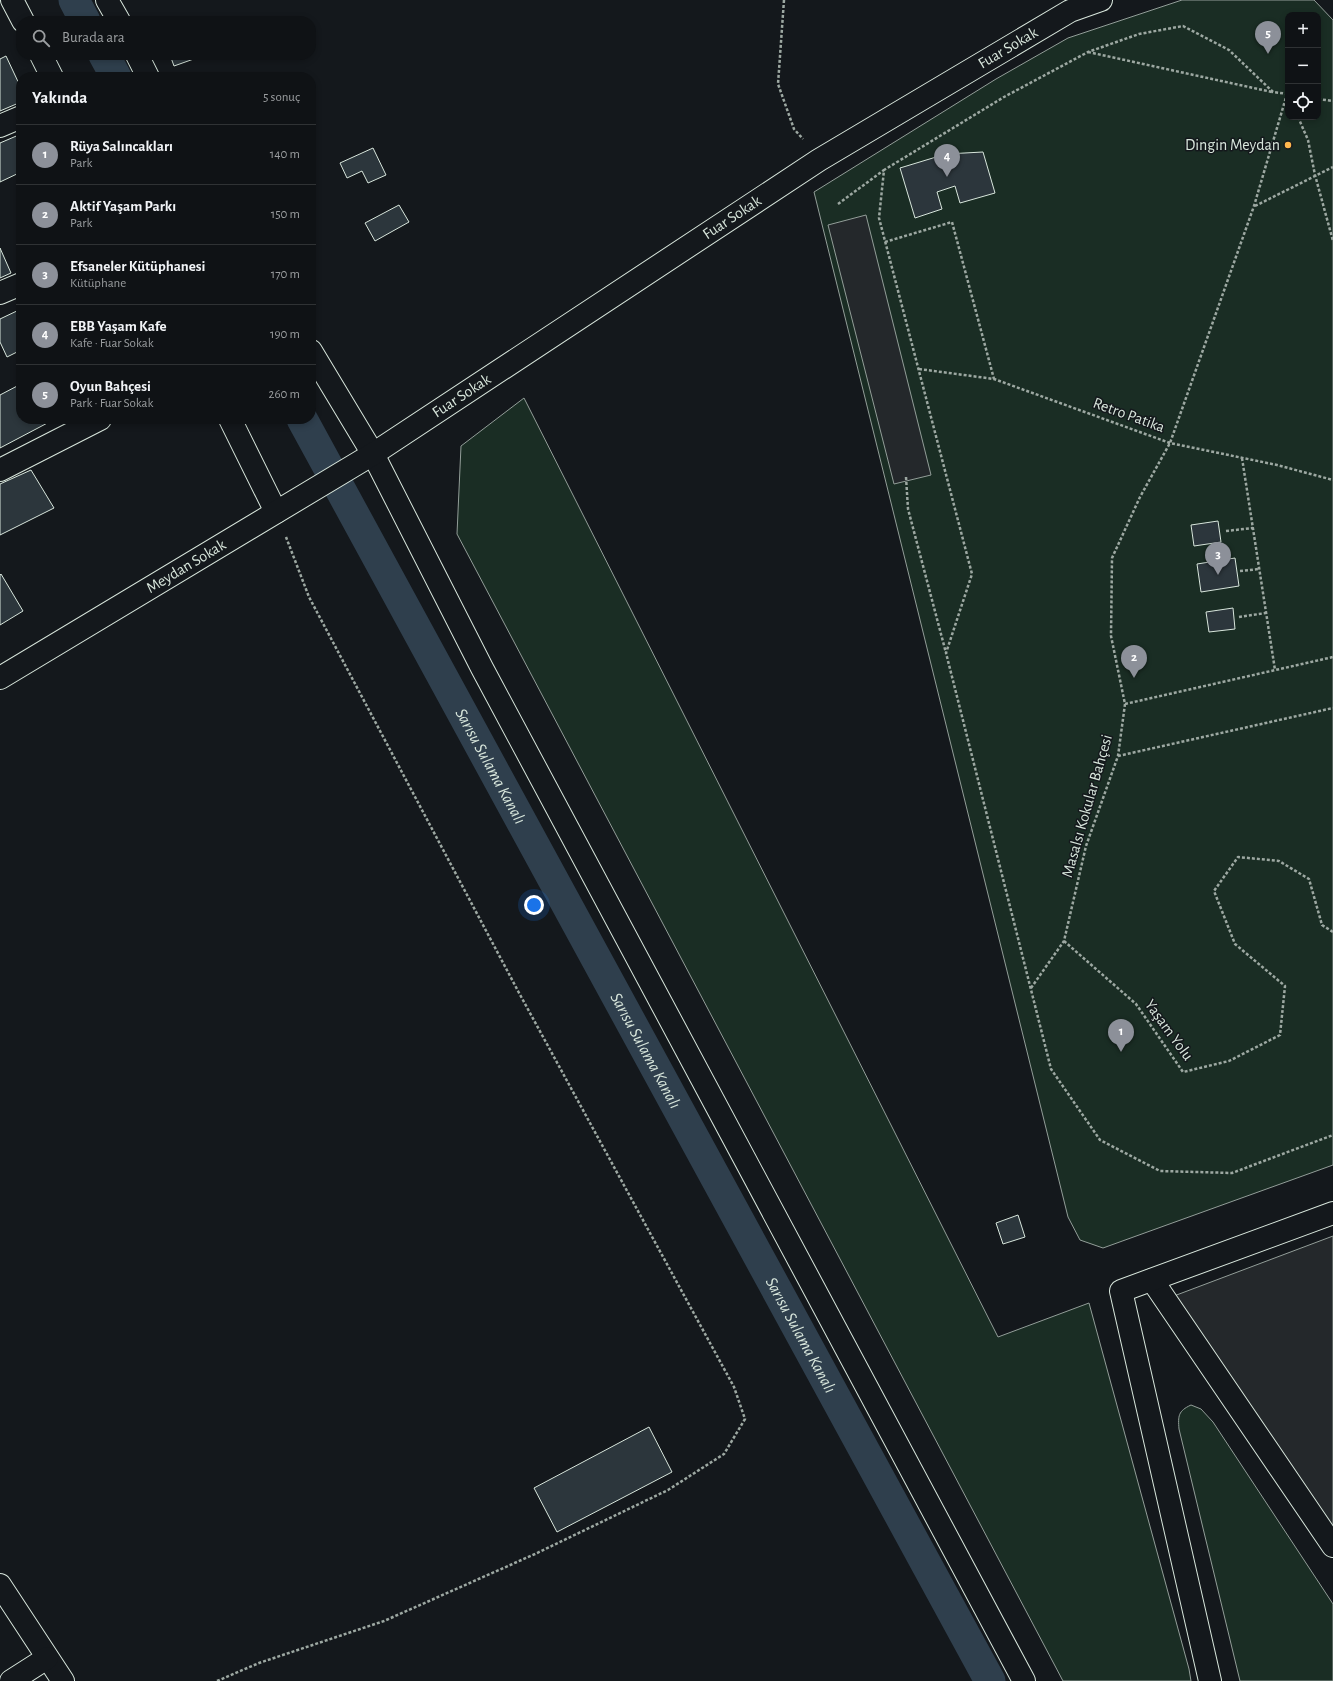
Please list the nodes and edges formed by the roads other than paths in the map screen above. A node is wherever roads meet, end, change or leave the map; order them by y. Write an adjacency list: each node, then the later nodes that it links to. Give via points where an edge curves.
1 (12, 0): 4 (street)
2 (108, 0): 5 (street)
3 (1101, 0): 17 (street, Fuar Sokak, via 1070,11 819,160)
4 (20, 16)
5 (116, 16)
6 (44, 60): 8 (street)
7 (140, 60): 9 (street)
8 (50, 72)
9 (146, 72)
10 (16, 119): 11 (street)
11 (0, 126)
12 (16, 286): 13 (street)
13 (0, 293)
14 (316, 361): 17 (street)
15 (90, 424): 18 (street)
16 (233, 424): 19 (street)
17 (365, 459): 19 (street, Meydan Sokak); 28 (street, via 482,668)
18 (0, 470)
19 (284, 508): 20 (street, Meydan Sokak)
20 (0, 678)
21 (1333, 1214): 22 (street)
22 (1152, 1280): 23 (street); 29 (street, via 1121,1291)
23 (1333, 1546)
24 (0, 1585): 25 (street)
25 (47, 1658): 26 (street); 27 (street)
26 (11, 1681)
27 (63, 1681)
28 (1024, 1681)
29 (1210, 1681)

